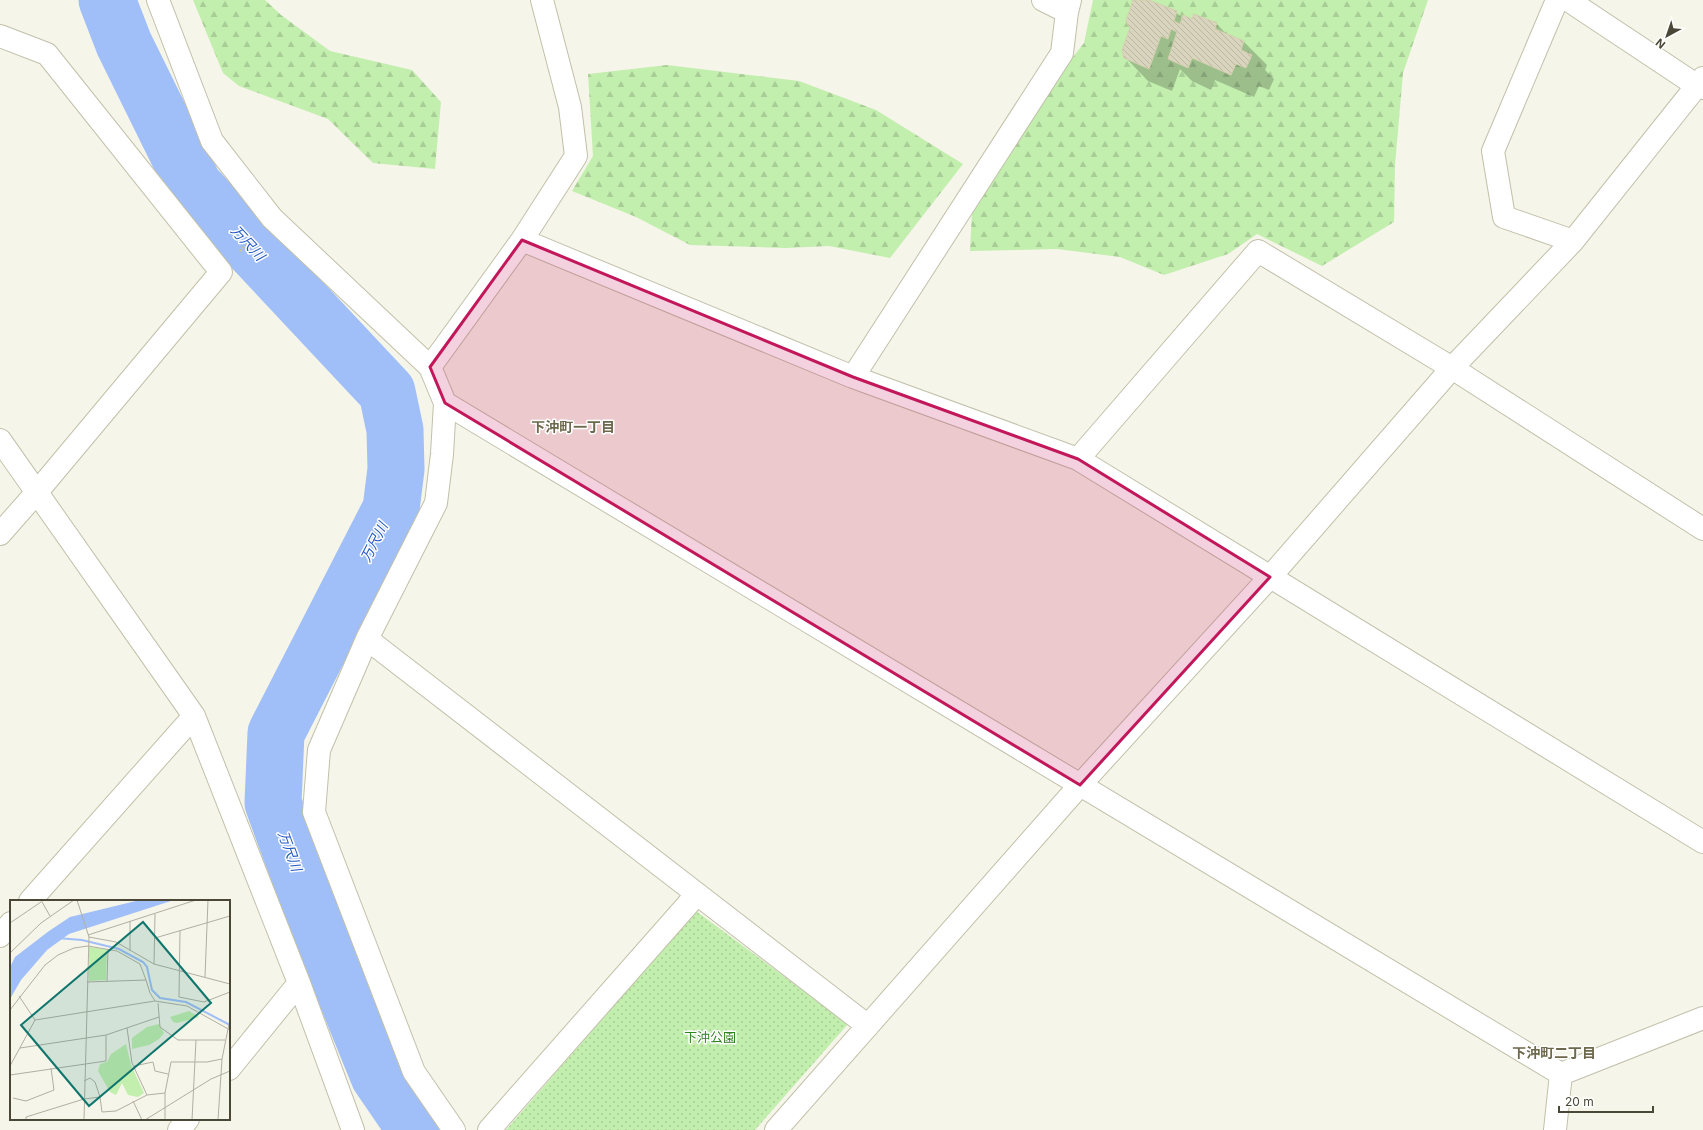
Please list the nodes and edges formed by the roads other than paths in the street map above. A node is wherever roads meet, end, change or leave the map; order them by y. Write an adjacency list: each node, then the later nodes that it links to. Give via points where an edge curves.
1 (158, 0): 11 (street, via 212,140 272,218)
2 (542, 0): 9 (street, via 570,107 576,156)
3 (1043, 0): 6 (street)
4 (1557, 0): 10 (street, via 1494,151 1504,217)
5 (1568, 0): 8 (street)
6 (1068, 6): 13 (street, via 1062,53)
7 (0, 36): 17 (street, via 47,54 221,272)
8 (1701, 84): 10 (street)
9 (522, 240): 11 (street); 13 (street)
10 (1573, 241): 12 (street)
11 (430, 367): 14 (street)
12 (1452, 368): 16 (street, via 1258,251); 18 (street); 20 (street)
13 (853, 377): 16 (street)
14 (445, 403): 21 (street, via 436,503); 23 (street)
15 (0, 440): 17 (street)
16 (1078, 459): 20 (street)
17 (37, 492): 19 (street); 22 (street)
18 (1703, 529)
19 (0, 534)
20 (1270, 577): 23 (street); 24 (street)
21 (367, 639): 25 (street); 39 (street, via 319,750 314,812 414,1072)
22 (194, 716): 26 (street); 31 (street)
23 (1080, 785): 33 (street); 35 (street)
24 (1703, 842)
25 (697, 894): 33 (street); 40 (street)
26 (31, 900)
27 (0, 913): 28 (street)
28 (10, 918)
29 (10, 924): 30 (street)
30 (0, 936)
31 (300, 983): 34 (street); 38 (street)
32 (1703, 1018): 35 (street)
33 (868, 1026): 41 (street)
34 (230, 1068)
35 (1561, 1074): 42 (street)
36 (187, 1120): 37 (street)
37 (179, 1130)
38 (353, 1130)
39 (454, 1130)
40 (489, 1130)
41 (776, 1130)
42 (1554, 1130)

